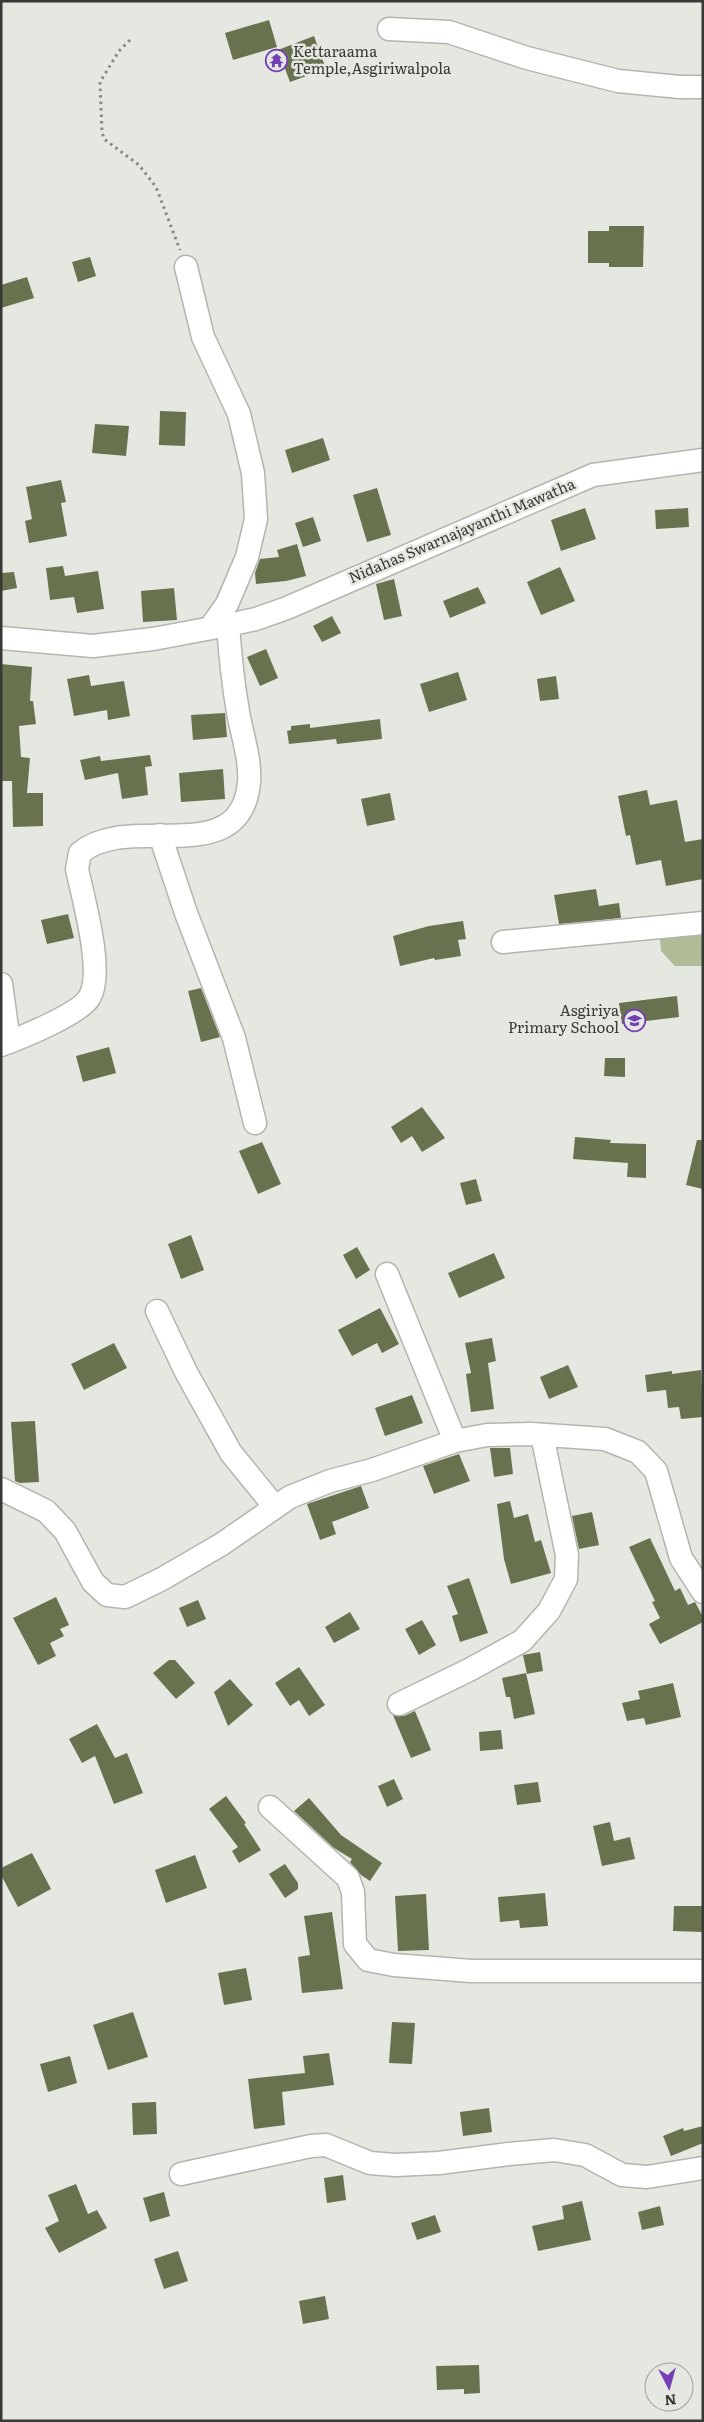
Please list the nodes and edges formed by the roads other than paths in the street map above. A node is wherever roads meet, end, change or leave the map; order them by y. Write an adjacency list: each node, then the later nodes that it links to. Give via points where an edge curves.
1 (390, 28): 2 (street, via 449,32 527,58 618,81)
2 (703, 87)
3 (186, 267): 5 (street, via 203,337 239,414 253,473 256,519 248,556)
4 (703, 460): 5 (street, Nidahas Swarnajayanthi Mawatha, via 593,475 287,608 256,619)
5 (219, 626): 6 (street, Nidahas Swarnajayanthi Mawatha, via 94,646); 7 (street, via 248,756 249,784 236,817 223,829 196,836)
6 (1, 638)
7 (160, 836): 11 (street, via 116,836 89,844 80,852 77,869 96,968 95,985 89,999 69,1014); 12 (street, via 234,1038)
8 (703, 923): 9 (street)
9 (504, 942)
10 (1, 984): 11 (street)
11 (5, 1043)
12 (255, 1122)
13 (387, 1274): 16 (street)
14 (157, 1311): 18 (street, via 231,1453)
15 (542, 1435): 16 (street, via 487,1435); 19 (street, via 605,1439 638,1452 656,1471 681,1558); 20 (street, via 567,1555 566,1579 549,1612 522,1641)
16 (455, 1441): 18 (street, via 330,1482 290,1497)
17 (1, 1489): 18 (street, via 46,1511 65,1531 93,1582 107,1595 125,1597 222,1544)
18 (275, 1507)
19 (703, 1592)
20 (399, 1704)
21 (270, 1807): 22 (street, via 348,1878 353,1892 354,1944 368,1960 394,1966 471,1971)
22 (703, 1971)
23 (703, 2168): 24 (street, via 647,2177 622,2175 585,2154 554,2150 439,2164 395,2165 370,2163 326,2145)
24 (181, 2174)

